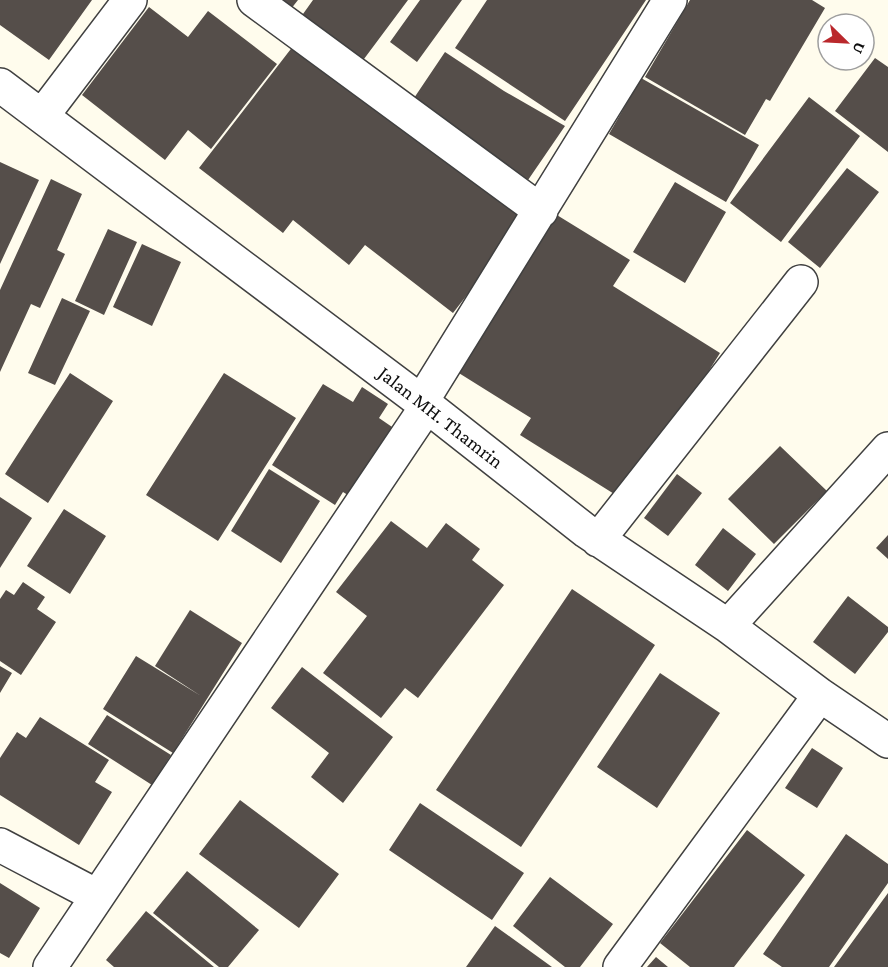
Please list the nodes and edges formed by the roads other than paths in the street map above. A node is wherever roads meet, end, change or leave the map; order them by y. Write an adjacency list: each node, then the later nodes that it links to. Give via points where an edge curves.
1 (130, 0): 5 (street)
2 (254, 0): 6 (street)
3 (670, 0): 6 (street)
4 (0, 85): 5 (street, Jalan MH. Thamrin)
5 (42, 116): 8 (street, Jalan MH. Thamrin)
6 (541, 211): 8 (street)
7 (801, 282): 10 (street)
8 (424, 404): 10 (street, Jalan MH. Thamrin); 15 (street)
9 (888, 449): 11 (street)
10 (598, 540): 11 (street, Jalan MH. Thamrin)
11 (728, 626): 12 (street, Jalan MH. Thamrin)
12 (820, 695): 13 (street, Jalan MH. Thamrin); 17 (street)
13 (888, 741)
14 (0, 845): 15 (street)
15 (97, 896): 16 (street)
16 (50, 967)
17 (620, 967)

